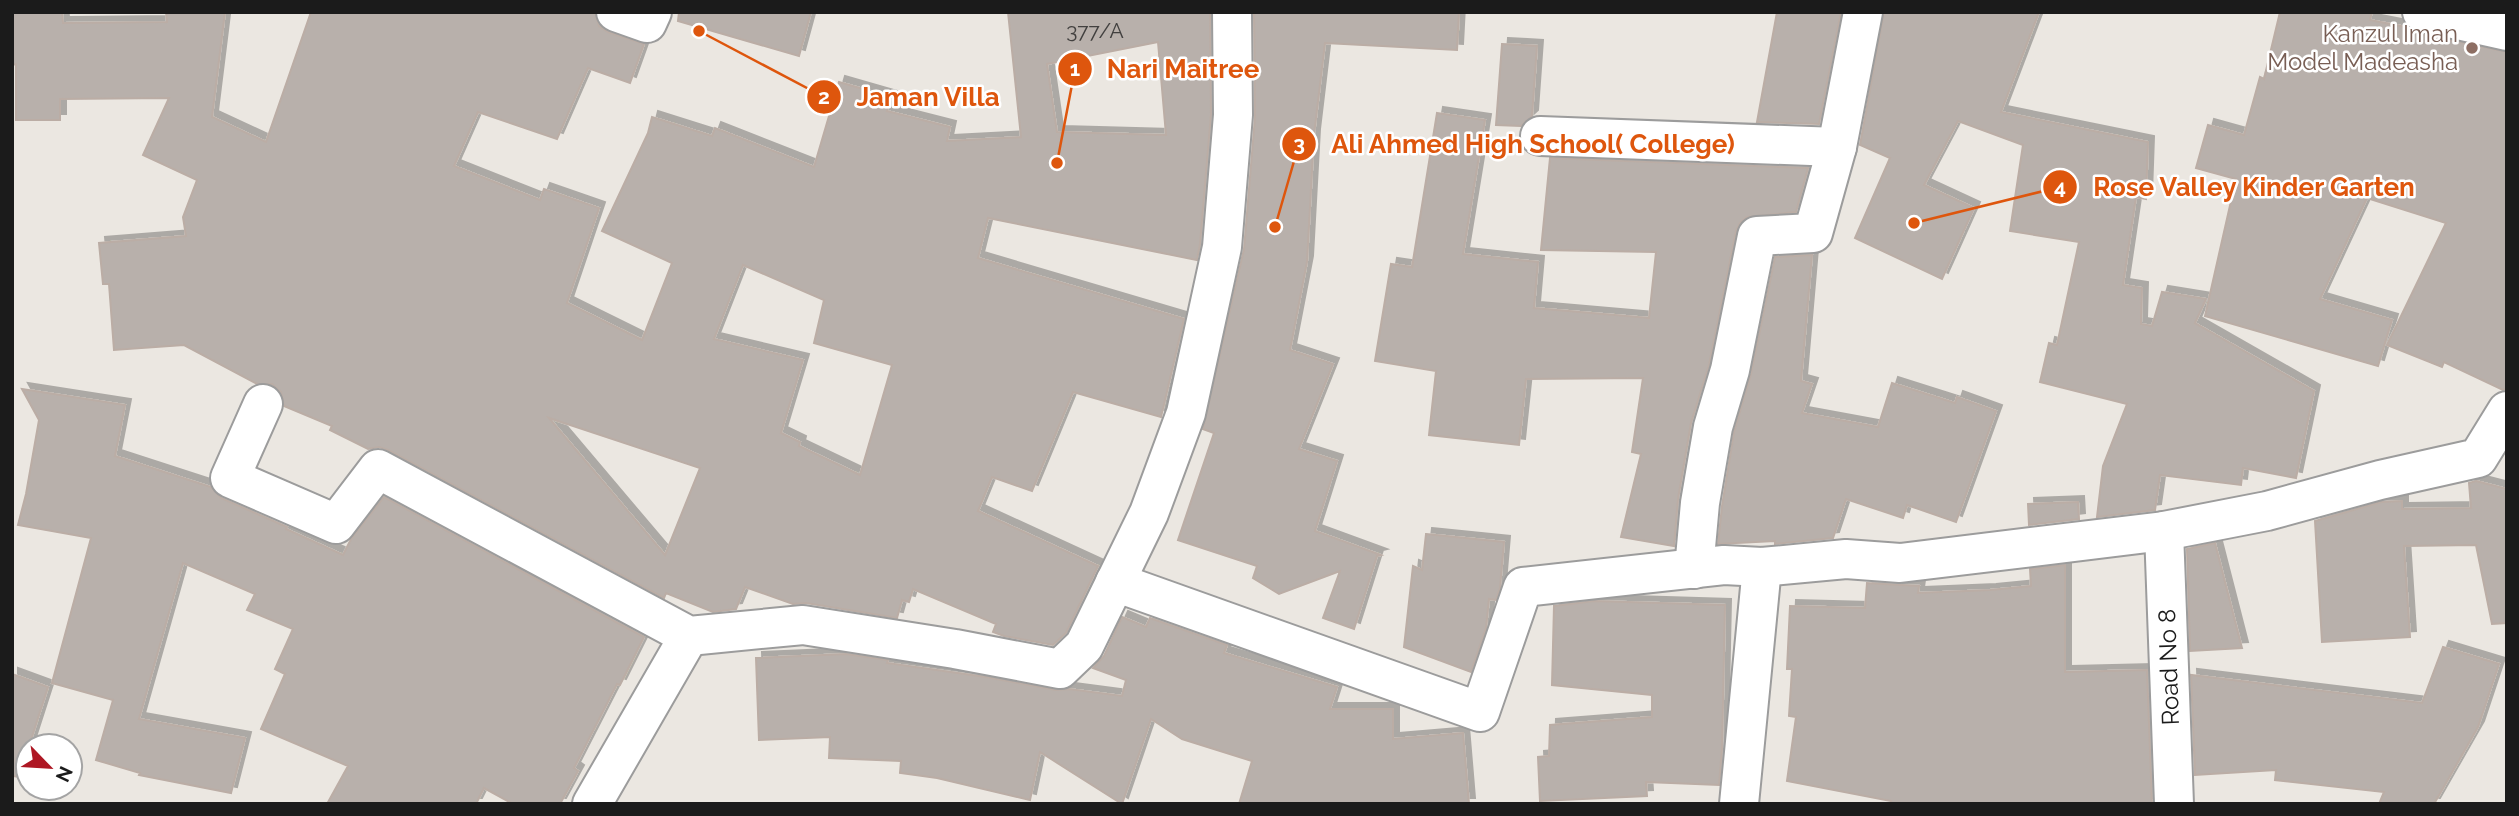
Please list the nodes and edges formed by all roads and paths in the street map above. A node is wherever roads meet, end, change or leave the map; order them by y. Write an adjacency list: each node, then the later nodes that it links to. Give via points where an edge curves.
1 (616, 12): 2 (street, via 647,23)
2 (652, 12)
3 (1232, 12): 14 (street, via 1233,115 1222,247 1185,413 1149,513)
4 (1863, 12): 8 (street)
5 (2422, 12): 6 (street)
6 (2507, 31)
7 (1540, 136): 8 (street)
8 (1837, 147): 13 (street, via 1813,233 1757,236 1730,370 1713,427)
9 (263, 404): 15 (street, via 230,478 336,524 378,468)
10 (2507, 411): 11 (street, via 2478,458 2267,511)
11 (2164, 531): 12 (street, via 1900,563 1846,559); 18 (street, Road No 8)
12 (1762, 567): 13 (street); 17 (street)
13 (1694, 569): 14 (street, via 1523,587 1480,712)
14 (1115, 582): 15 (street, via 1084,646 1060,669 803,625)
15 (689, 636): 16 (street)
16 (592, 804)
17 (1739, 804)
18 (2174, 804)

